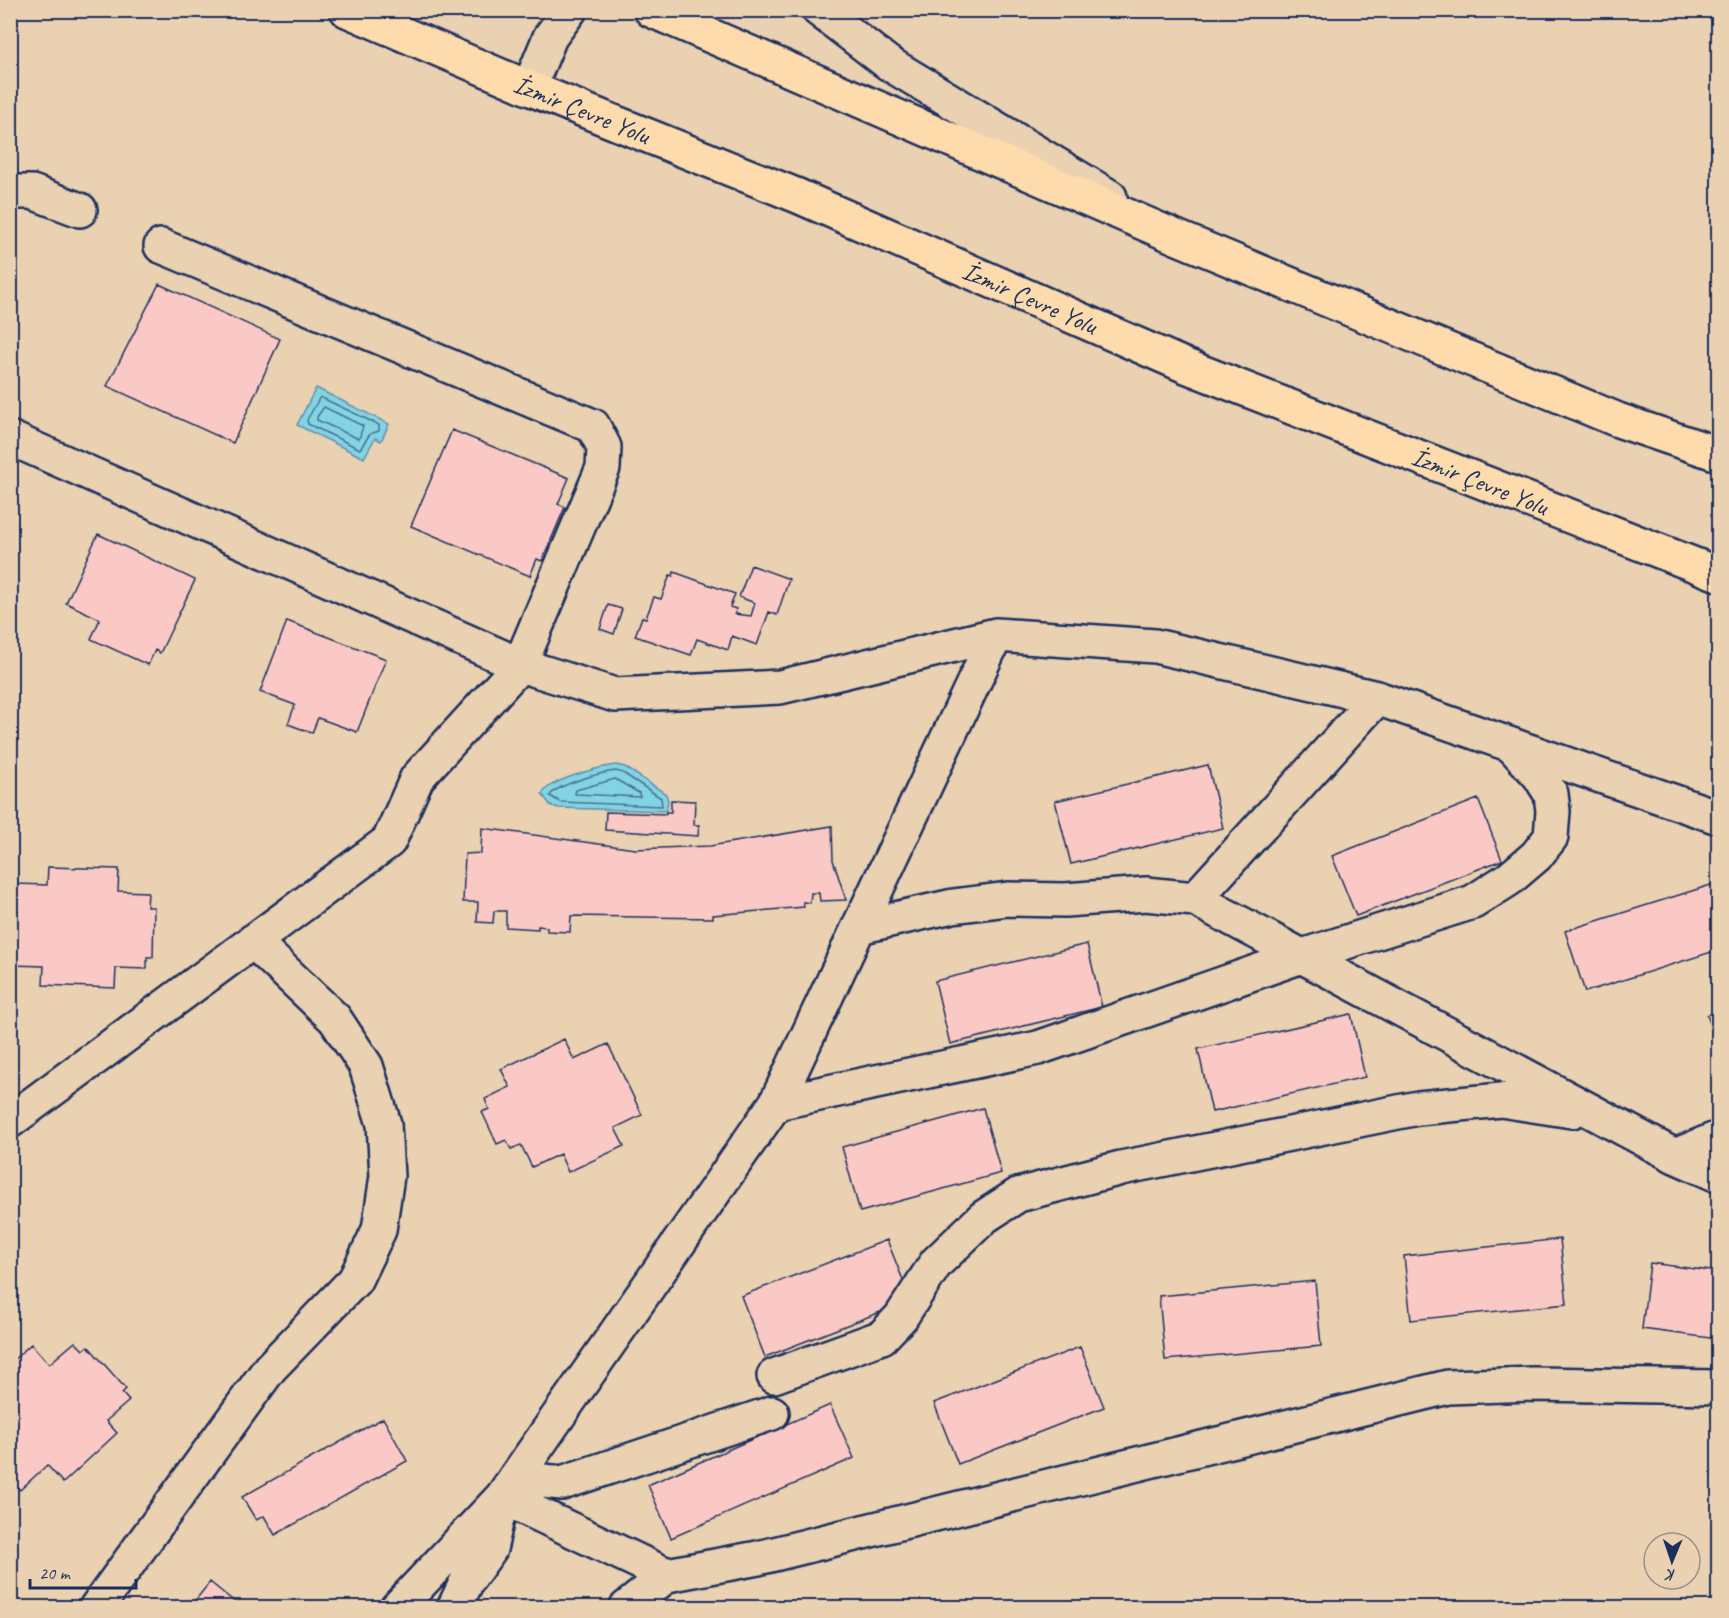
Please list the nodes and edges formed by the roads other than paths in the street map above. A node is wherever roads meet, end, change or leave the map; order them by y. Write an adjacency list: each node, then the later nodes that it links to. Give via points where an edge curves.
1 (347, 10): 5 (highway, İzmir Çevre Yolu)
2 (570, 10): 5 (street, via 550,37)
3 (651, 10): 8 (highway)
4 (819, 10): 8 (street, via 888,63)
5 (529, 88): 12 (highway, İzmir Çevre Yolu, via 798,196 1186,366)
6 (10, 192): 7 (street, via 32,192)
7 (80, 210)
8 (1176, 237): 11 (highway, via 1618,420)
9 (161, 246): 14 (street, via 593,426 604,447 603,468)
10 (10, 438): 14 (street)
11 (1719, 454)
12 (1719, 574)
13 (996, 635): 14 (street, via 780,687 615,695); 15 (street, via 1155,646); 19 (street)
14 (520, 665): 20 (street, via 417,778 389,841)
15 (1377, 698): 16 (street); 18 (street)
16 (1510, 744): 17 (street); 21 (street, via 1551,794 1551,837 1536,856 1473,902)
17 (1719, 817)
18 (1195, 899): 19 (street, via 1146,894 1065,900 1008,899 953,906); 21 (street)
19 (859, 927): 22 (street)
20 (253, 941): 24 (street); 33 (street, via 335,1019 366,1066 384,1124 387,1176 379,1230 355,1281 270,1368)
21 (1302, 956): 22 (street, via 1038,1048); 23 (street)
22 (776, 1103): 31 (street)
23 (1598, 1115): 26 (street); 28 (street, via 1501,1100 1418,1108 1121,1168 1017,1195 984,1217 936,1263 901,1317 882,1337)
24 (10, 1121)
25 (1719, 1138): 26 (street)
26 (1675, 1156): 27 (street)
27 (1719, 1175)
28 (774, 1376)
29 (1719, 1387): 32 (street, via 1448,1387 758,1558)
30 (772, 1413): 31 (street, via 562,1483)
31 (508, 1487): 32 (street); 34 (street); 35 (street, via 490,1550 467,1581)
32 (667, 1575): 36 (street)
33 (96, 1608)
34 (398, 1608)
35 (454, 1608)
36 (626, 1608)

